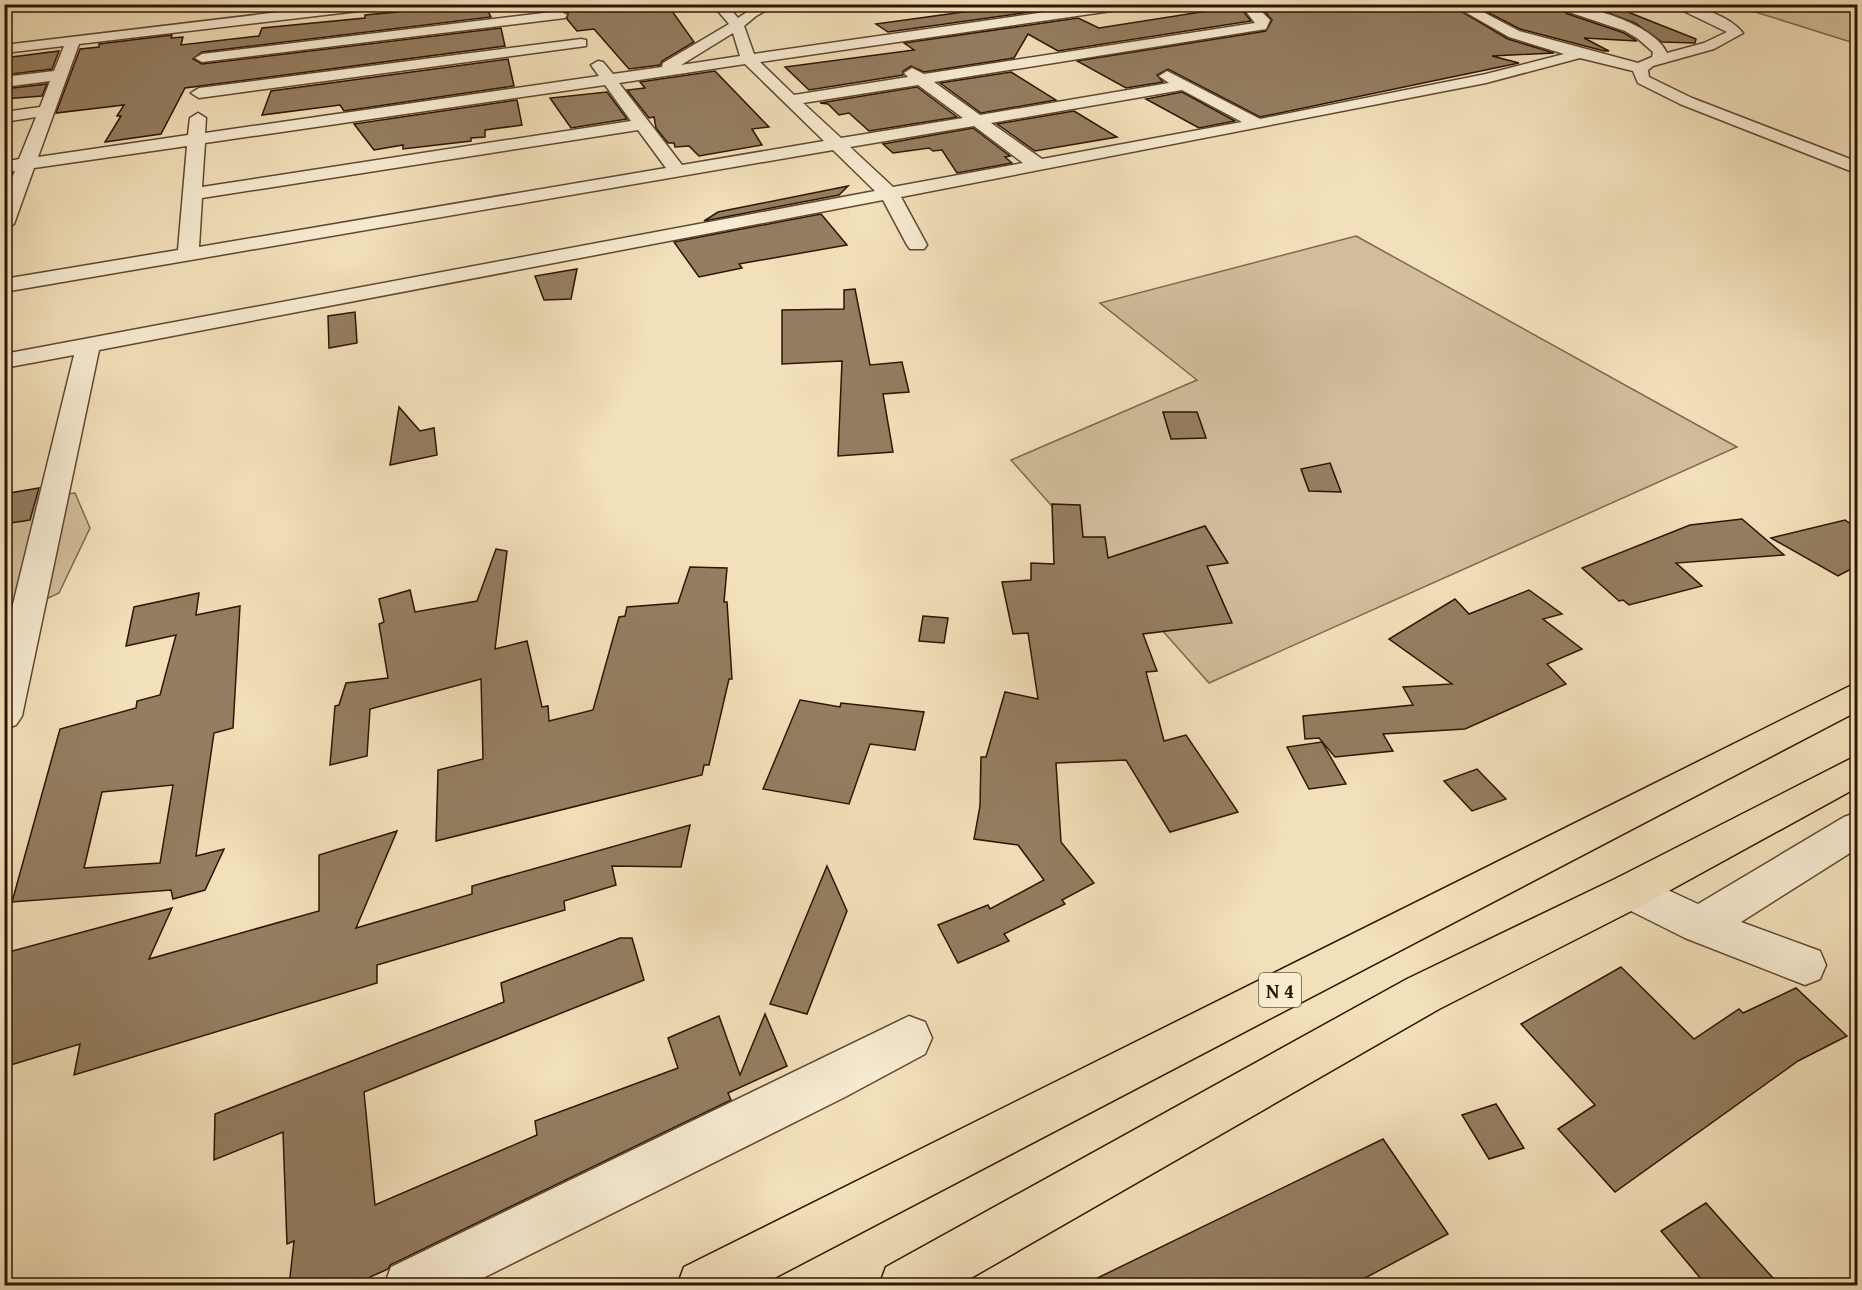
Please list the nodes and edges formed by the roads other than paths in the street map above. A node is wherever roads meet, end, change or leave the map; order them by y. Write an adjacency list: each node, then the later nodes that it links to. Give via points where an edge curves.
1 (384, 4): 14 (street)
2 (718, 4): 13 (street)
3 (771, 4): 10 (street)
4 (1030, 4): 12 (street)
5 (1132, 4): 12 (street)
6 (1246, 4): 21 (street, via 1263,20 1261,26)
7 (1456, 4): 22 (street, via 1514,34)
8 (1562, 4): 26 (street, via 1644,35 1656,44)
9 (1675, 4): 26 (street, via 1736,33 1709,46)
10 (750, 9): 13 (street)
11 (556, 10): 19 (street); 23 (street)
12 (1052, 16): 15 (street); 18 (street)
13 (737, 25): 25 (street); 29 (street)
14 (203, 26): 17 (street); 23 (street)
15 (1073, 27)
16 (1094, 38): 21 (street)
17 (73, 41): 20 (street); 30 (street)
18 (868, 42): 25 (street); 31 (street)
19 (582, 43): 32 (street); 35 (street)
20 (4, 49)
21 (1115, 49): 24 (street); 31 (street)
22 (1580, 54): 27 (street); 41 (street)
23 (202, 58): 35 (street)
24 (1135, 59)
25 (749, 60): 29 (street); 36 (street)
26 (1659, 60): 27 (street)
27 (1641, 68): 47 (street, via 1644,80 1686,101)
28 (1155, 70): 34 (street)
29 (656, 73): 32 (street)
30 (60, 75): 33 (street); 37 (street)
31 (921, 79): 36 (street); 39 (street)
32 (609, 80): 40 (street); 42 (street)
33 (4, 82)
34 (1185, 85): 39 (street); 41 (street)
35 (199, 93): 42 (street)
36 (790, 100): 43 (street)
37 (47, 111): 38 (street); 44 (street)
38 (4, 117)
39 (977, 120): 43 (street); 45 (street)
40 (642, 124): 48 (street); 49 (street)
41 (1258, 124): 45 (street)
42 (196, 139): 44 (street); 49 (street)
43 (836, 144): 48 (street); 50 (street)
44 (27, 164): 46 (street); 51 (street)
45 (1039, 166): 50 (street)
46 (4, 167)
47 (1857, 169)
48 (677, 171): 53 (street)
49 (193, 194): 53 (street)
50 (890, 195): 52 (street); 55 (street)
51 (4, 224)
52 (917, 245)
53 (188, 254): 54 (street)
54 (4, 286)
55 (88, 345): 56 (street); 58 (street)
56 (4, 361)
57 (1857, 695): 66 (highway, N 4)
58 (4, 716)
59 (1857, 769): 61 (highway)
60 (1857, 828): 62 (street)
61 (1631, 891): 62 (street); 67 (highway, via 1423,994)
62 (1700, 925): 63 (street)
63 (1805, 965)
64 (909, 1038): 65 (street)
65 (410, 1286)
66 (703, 1286)
67 (905, 1286)

